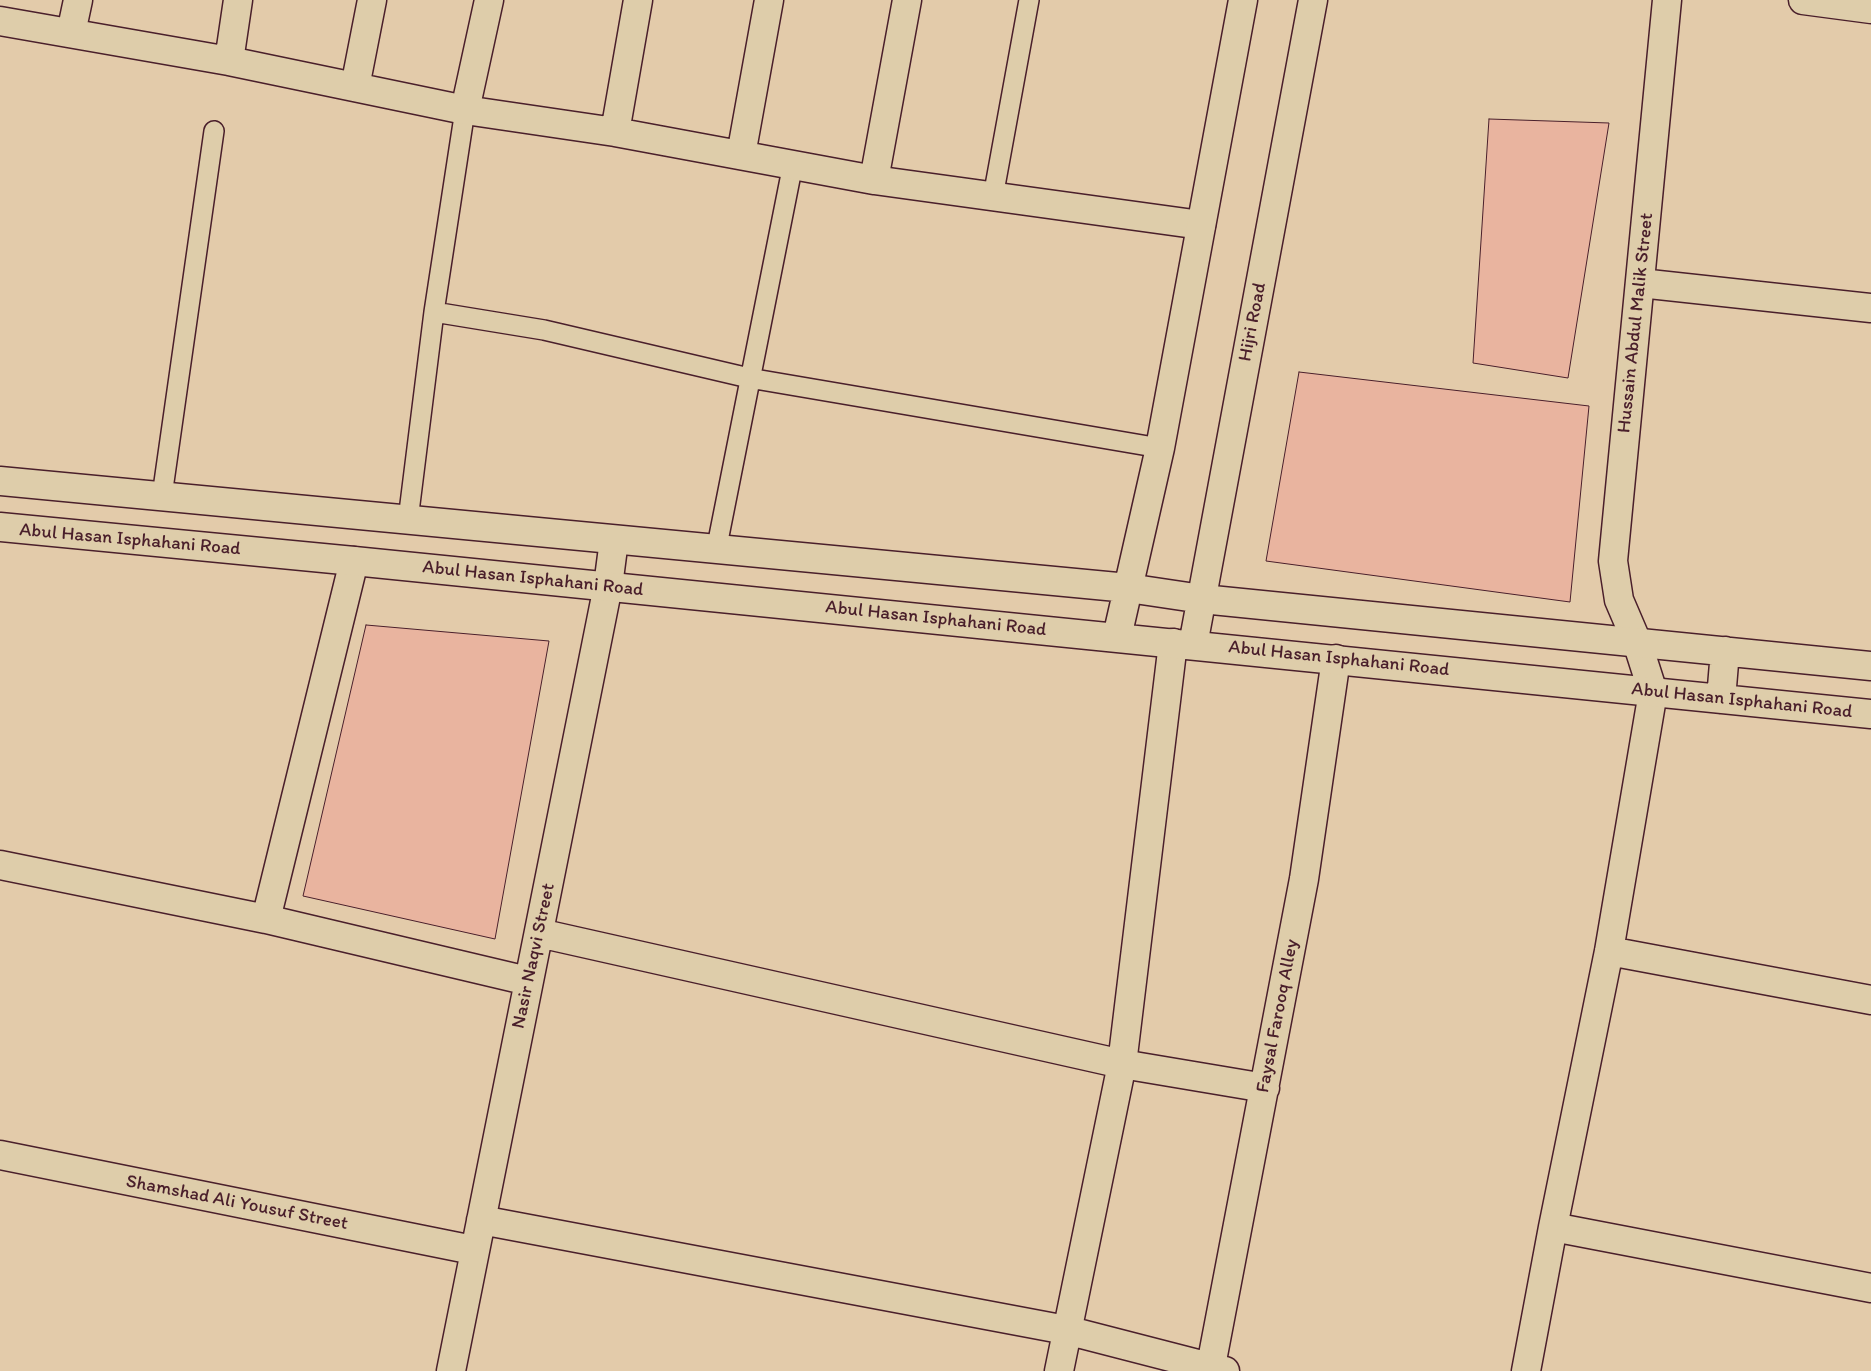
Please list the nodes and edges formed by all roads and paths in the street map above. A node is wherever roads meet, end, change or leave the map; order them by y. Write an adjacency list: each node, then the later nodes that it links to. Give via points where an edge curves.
1 (78, 0): 15 (street)
2 (238, 0): 16 (street)
3 (372, 0): 17 (street)
4 (489, 0): 18 (street)
5 (638, 0): 20 (street)
6 (769, 0): 21 (street)
7 (907, 0): 23 (street)
8 (1029, 0): 24 (lane)
9 (1243, 0): 25 (street)
10 (1313, 0): 40 (street, Hijri Road)
11 (1667, 0): 26 (street, Hussain Abdul Malik Street)
12 (1803, 0): 13 (street)
13 (1871, 9)
14 (0, 21): 15 (street)
15 (71, 33): 16 (street)
16 (229, 61): 17 (street)
17 (355, 87): 18 (street)
18 (464, 110): 20 (street); 28 (lane)
19 (214, 131): 32 (lane)
20 (615, 132): 21 (street)
21 (741, 155): 22 (street)
22 (793, 164): 23 (street); 29 (lane)
23 (874, 180): 24 (street)
24 (992, 197): 25 (street)
25 (1201, 225): 30 (street)
26 (1640, 283): 27 (street); 42 (street, Hussain Abdul Malik Street, via 1613,561 1620,600)
27 (1871, 308)
28 (434, 312): 29 (lane, via 544,330); 33 (lane)
29 (749, 378): 30 (lane); 36 (lane)
30 (1160, 448): 39 (street)
31 (0, 481): 32 (street)
32 (162, 496): 33 (street)
33 (408, 520): 35 (street)
34 (0, 528): 37 (street, Abul Hasan Isphahani Road)
35 (614, 540): 36 (street); 38 (street, Nasir Naqvi Street)
36 (716, 551): 39 (street)
37 (354, 561): 38 (street, Abul Hasan Isphahani Road); 51 (street)
38 (608, 586): 41 (street, Abul Hasan Isphahani Road); 52 (street, Nasir Naqvi Street)
39 (1128, 588): 40 (street); 41 (street)
40 (1202, 599): 42 (street); 43 (street, Hijri Road)
41 (1117, 637): 43 (street, Abul Hasan Isphahani Road)
42 (1637, 642): 44 (street); 47 (street, Hussain Abdul Malik Street)
43 (1183, 644): 45 (street, Abul Hasan Isphahani Road); 56 (street, Hijri Road)
44 (1725, 651): 46 (street); 48 (street)
45 (1336, 659): 47 (street, Abul Hasan Isphahani Road); 57 (street, Faysal Farooq Alley, via 1304,878)
46 (1871, 666)
47 (1653, 692): 48 (street, Abul Hasan Isphahani Road); 53 (street)
48 (1721, 699): 49 (street, Abul Hasan Isphahani Road)
49 (1871, 714)
50 (0, 864): 51 (street)
51 (266, 918): 54 (street)
52 (539, 934): 54 (street, Nasir Naqvi Street); 56 (street)
53 (1609, 952): 55 (street); 60 (street)
54 (528, 981): 59 (street, Nasir Naqvi Street)
55 (1871, 1000)
56 (1122, 1064): 57 (street); 63 (street, Hijri Road)
57 (1265, 1088): 64 (street, Faysal Farooq Alley)
58 (0, 1156): 61 (street, Shamshad Ali Yousuf Street)
59 (481, 1220): 61 (street, Nasir Naqvi Street); 63 (street)
60 (1553, 1227): 62 (street); 67 (street)
61 (473, 1250): 65 (street, Nasir Naqvi Street)
62 (1871, 1288)
63 (1066, 1330): 64 (street); 66 (street, Hijri Road)
64 (1215, 1370)
65 (451, 1371)
66 (1059, 1371)
67 (1526, 1371)

